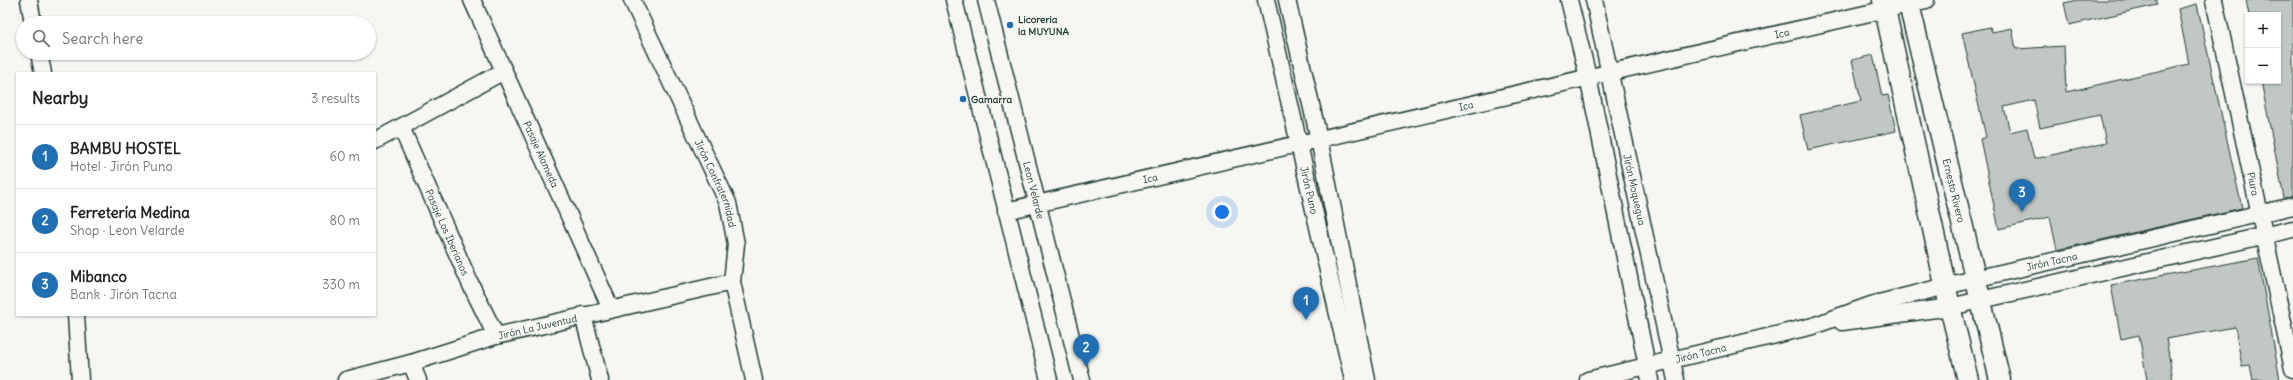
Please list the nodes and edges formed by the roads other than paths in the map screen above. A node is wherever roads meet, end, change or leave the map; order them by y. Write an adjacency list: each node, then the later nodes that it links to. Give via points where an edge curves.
1 (29, 0): 13 (street)
2 (472, 0): 15 (street, Pasaje Alameda)
3 (632, 0): 30 (street, Jirón Confraternidad, via 728,203 736,244)
4 (954, 0): 25 (street)
5 (986, 0): 23 (street, Leon Velarde)
6 (1266, 0): 22 (street, Jirón Puno)
7 (1287, 0): 20 (street, Jirón Puno)
8 (1569, 0): 18 (street)
9 (1594, 0): 17 (street, Jirón Moquegua)
10 (2214, 0): 26 (street, Piura)
11 (1914, 1): 12 (street, Ica); 29 (main road, Ernesto Rivero)
12 (1884, 5): 17 (street, Ica); 31 (main road)
13 (32, 16)
14 (40, 60): 16 (street)
15 (504, 70): 19 (street); 34 (street, Pasaje Alameda)
16 (43, 72)
17 (1610, 72): 18 (street, Ica); 39 (street, Jirón Moquegua)
18 (1588, 77): 20 (street, Ica); 42 (street)
19 (401, 127): 21 (street); 38 (street, Pasaje Los Iberianos)
20 (1319, 139): 22 (street, Ica); 51 (street, Jirón Puno)
21 (376, 140)
22 (1299, 143): 23 (street, Ica); 50 (street, Jirón Puno)
23 (1038, 203): 25 (street, Ica); 49 (street, Leon Velarde)
24 (2293, 206): 26 (street, Jirón Tacna)
25 (1006, 211): 48 (street)
26 (2260, 214): 28 (street, Piura); 29 (street, Jirón Tacna)
27 (2293, 229): 28 (street, Jirón Tacna)
28 (2263, 236): 32 (street, Jirón Tacna); 41 (street, Piura)
29 (1974, 279): 31 (street, Jirón Tacna); 32 (main road, Ernesto Rivero)
30 (732, 282): 34 (street, Jirón La Juventud); 47 (street, Jirón Confraternidad)
31 (1947, 286): 33 (main road); 37 (street, Jirón Tacna, via 1871,306)
32 (1980, 299): 33 (street, Jirón Tacna); 55 (main road, Ernesto Rivero)
33 (1950, 307): 37 (street, Jirón Tacna); 54 (main road)
34 (610, 309): 35 (street, Jirón La Juventud)
35 (583, 315): 38 (street, Jirón La Juventud); 46 (street)
36 (76, 316): 43 (street)
37 (1813, 326): 39 (street, Jirón Tacna)
38 (496, 336): 40 (street, Jirón La Juventud)
39 (1672, 361): 42 (street, Jirón Tacna); 53 (street, Jirón Moquegua)
40 (411, 363): 44 (street, Jirón La Juventud); 45 (street)
41 (2293, 369)
42 (1648, 373): 52 (street, Jirón Tacna)
43 (80, 380)
44 (346, 380)
45 (418, 380)
46 (600, 380)
47 (754, 380)
48 (1049, 380)
49 (1082, 380)
50 (1353, 380)
51 (1367, 380)
52 (1588, 380)
53 (1676, 380)
54 (1968, 380)
55 (2000, 380)

